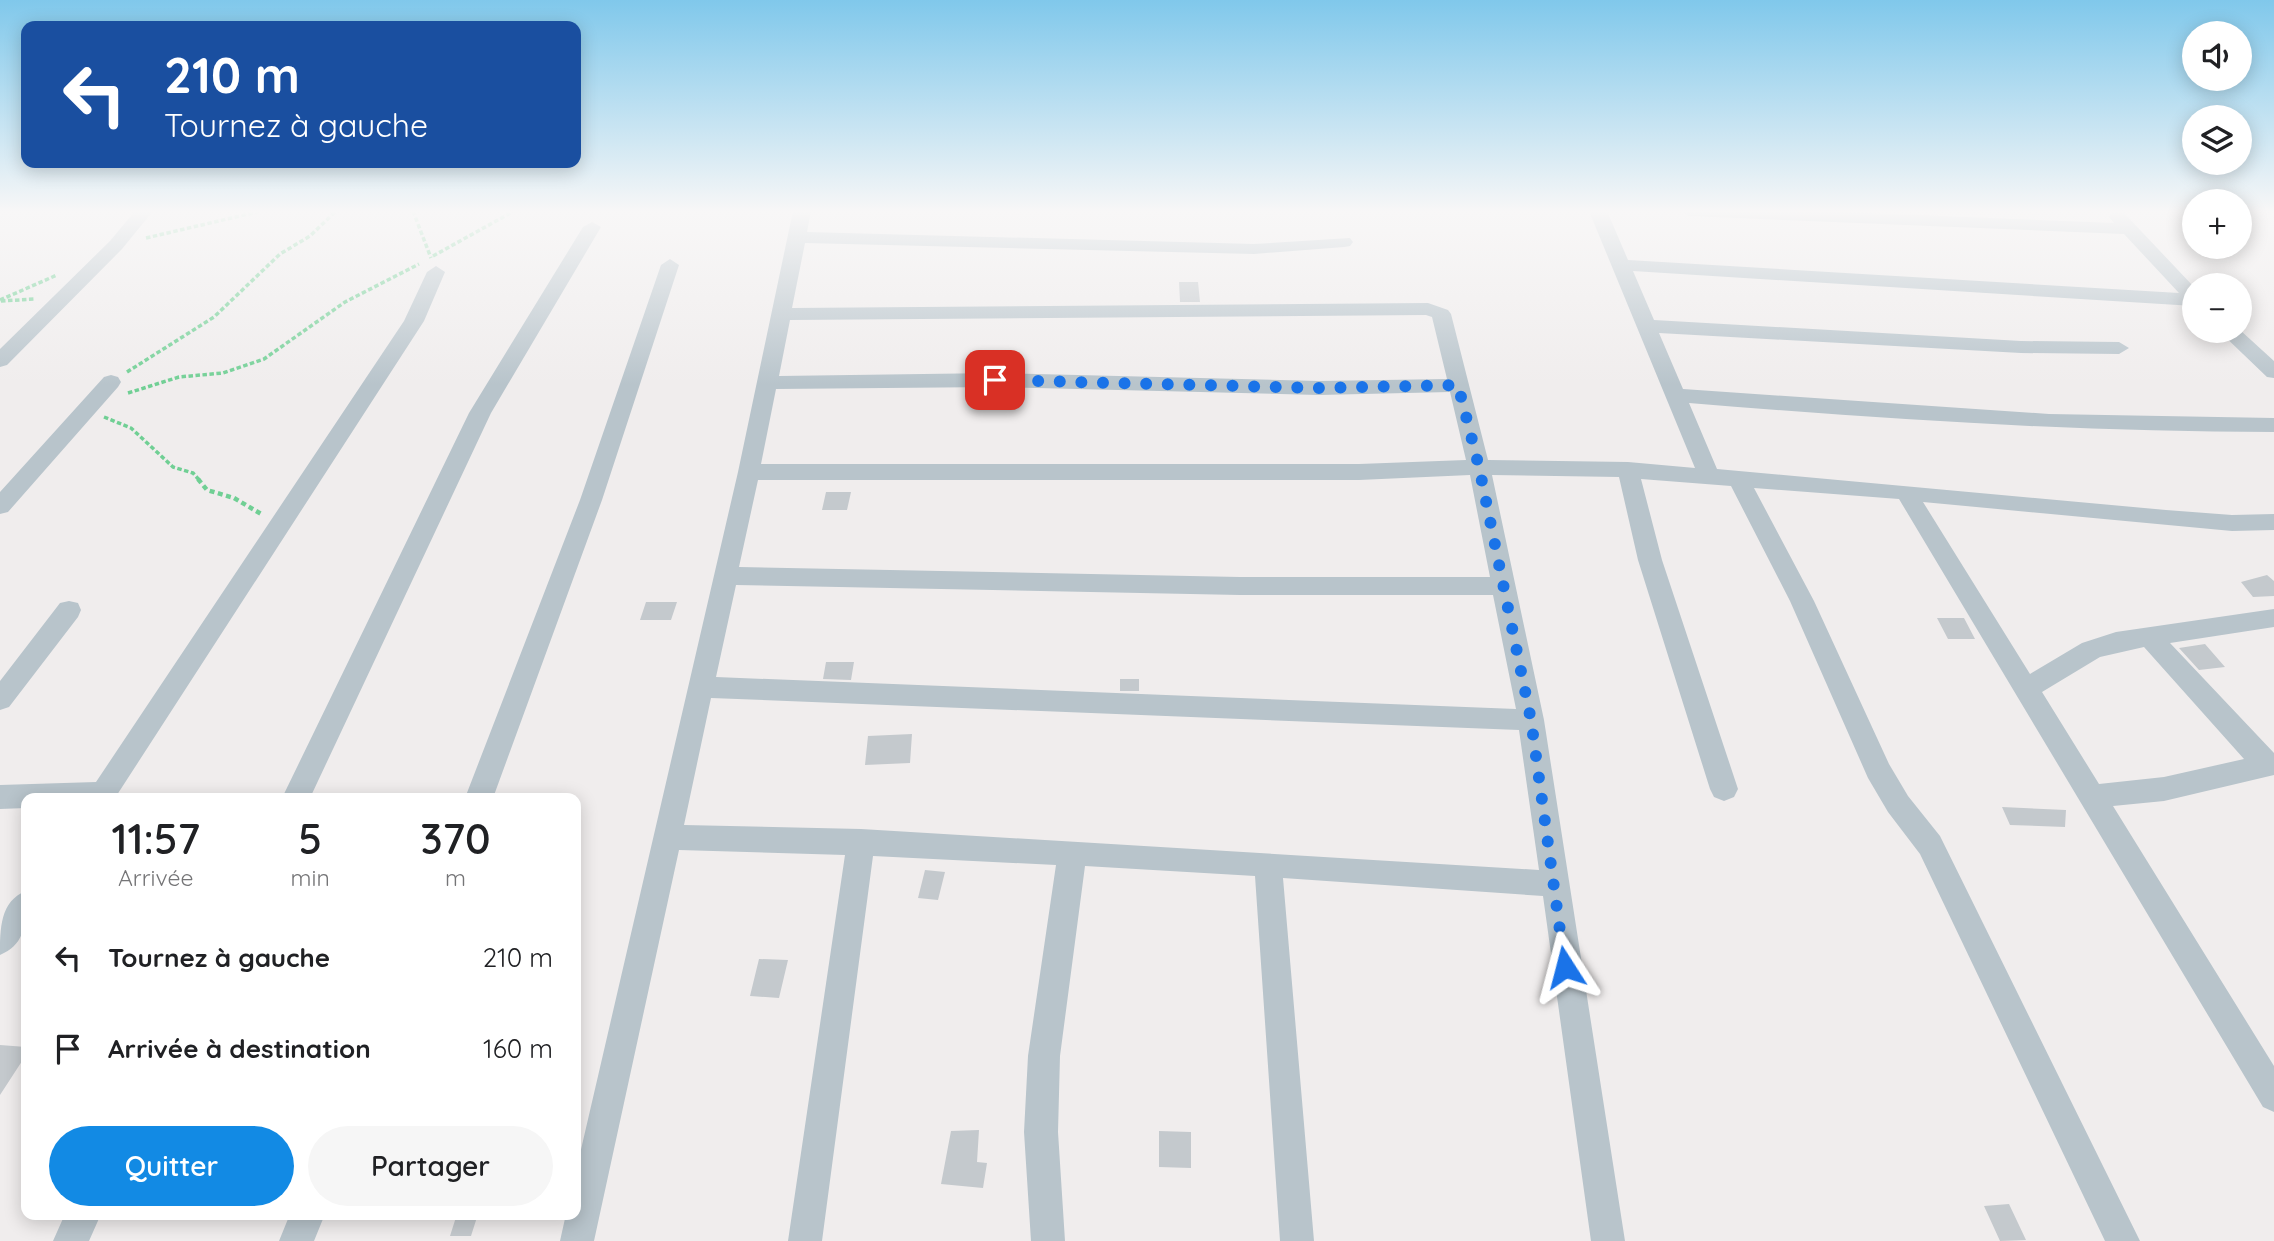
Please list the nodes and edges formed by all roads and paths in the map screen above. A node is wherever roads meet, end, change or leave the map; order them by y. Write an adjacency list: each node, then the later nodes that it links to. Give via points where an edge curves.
1 (92, 269): 17 (street)
2 (264, 269): 22 (path, via 214,317)
3 (424, 269): 22 (path, via 345,302 264,359 223,373 179,377 120,396)
4 (432, 269): 32 (street, via 414,321)
5 (567, 269): 45 (street, via 480,413)
6 (669, 269): 46 (street, via 591,500)
7 (791, 269): 13 (street)
8 (1622, 269): 14 (street)
9 (1686, 269): 12 (street)
10 (2166, 269): 11 (street)
11 (2182, 286)
12 (2182, 298)
13 (782, 314): 19 (street); 20 (street, via 1428,309 1441,314)
14 (1645, 326): 16 (street, via 2021,347); 21 (street)
15 (2242, 343): 18 (street)
16 (2119, 348)
17 (0, 361)
18 (2274, 372)
19 (766, 383): 20 (street, via 995,380 1319,388); 26 (street)
20 (1458, 385): 24 (street)
21 (1675, 395): 23 (street, via 2025,420); 27 (street)
22 (97, 396): 30 (street); 32 (path, via 173,467 193,473 207,490 234,499)
23 (2274, 425)
24 (1479, 467): 25 (street); 26 (street, via 1359,472); 34 (street)
25 (1628, 470): 27 (street); 43 (street, via 1650,560)
26 (749, 472): 33 (street)
27 (1709, 476): 28 (street)
28 (1738, 478): 29 (street); 67 (street, via 1802,601 1878,770 1930,845)
29 (1906, 492): 31 (street, via 2166,518); 39 (street)
30 (0, 506)
31 (2274, 522)
32 (282, 526): 44 (street)
33 (725, 576): 34 (street); 38 (street)
34 (1503, 586): 41 (street)
35 (69, 610): 40 (street)
36 (2274, 618): 37 (street)
37 (2148, 637): 39 (street, via 2091,650); 42 (street)
38 (700, 687): 41 (street); 50 (street)
39 (2026, 688): 49 (street)
40 (0, 701)
41 (1531, 720): 54 (street)
42 (2271, 765): 49 (street, via 2164,789)
43 (1724, 789)
44 (104, 793)
45 (298, 793)
46 (482, 793)
47 (0, 797): 48 (street)
48 (21, 797)
49 (2092, 797): 57 (street)
50 (668, 837): 51 (street); 62 (street)
51 (861, 841): 52 (street); 63 (street)
52 (1072, 854): 53 (street); 64 (street, via 1044,1056 1041,1132)
53 (1268, 864): 54 (street); 65 (street)
54 (1553, 884): 66 (street)
55 (21, 911): 56 (street)
56 (0, 941)
57 (2270, 1084)
58 (81, 1220): 60 (street)
59 (305, 1220): 61 (street)
60 (70, 1241)
61 (296, 1241)
62 (577, 1241)
63 (805, 1241)
64 (1048, 1241)
65 (1297, 1241)
66 (1608, 1241)
67 (2123, 1241)

